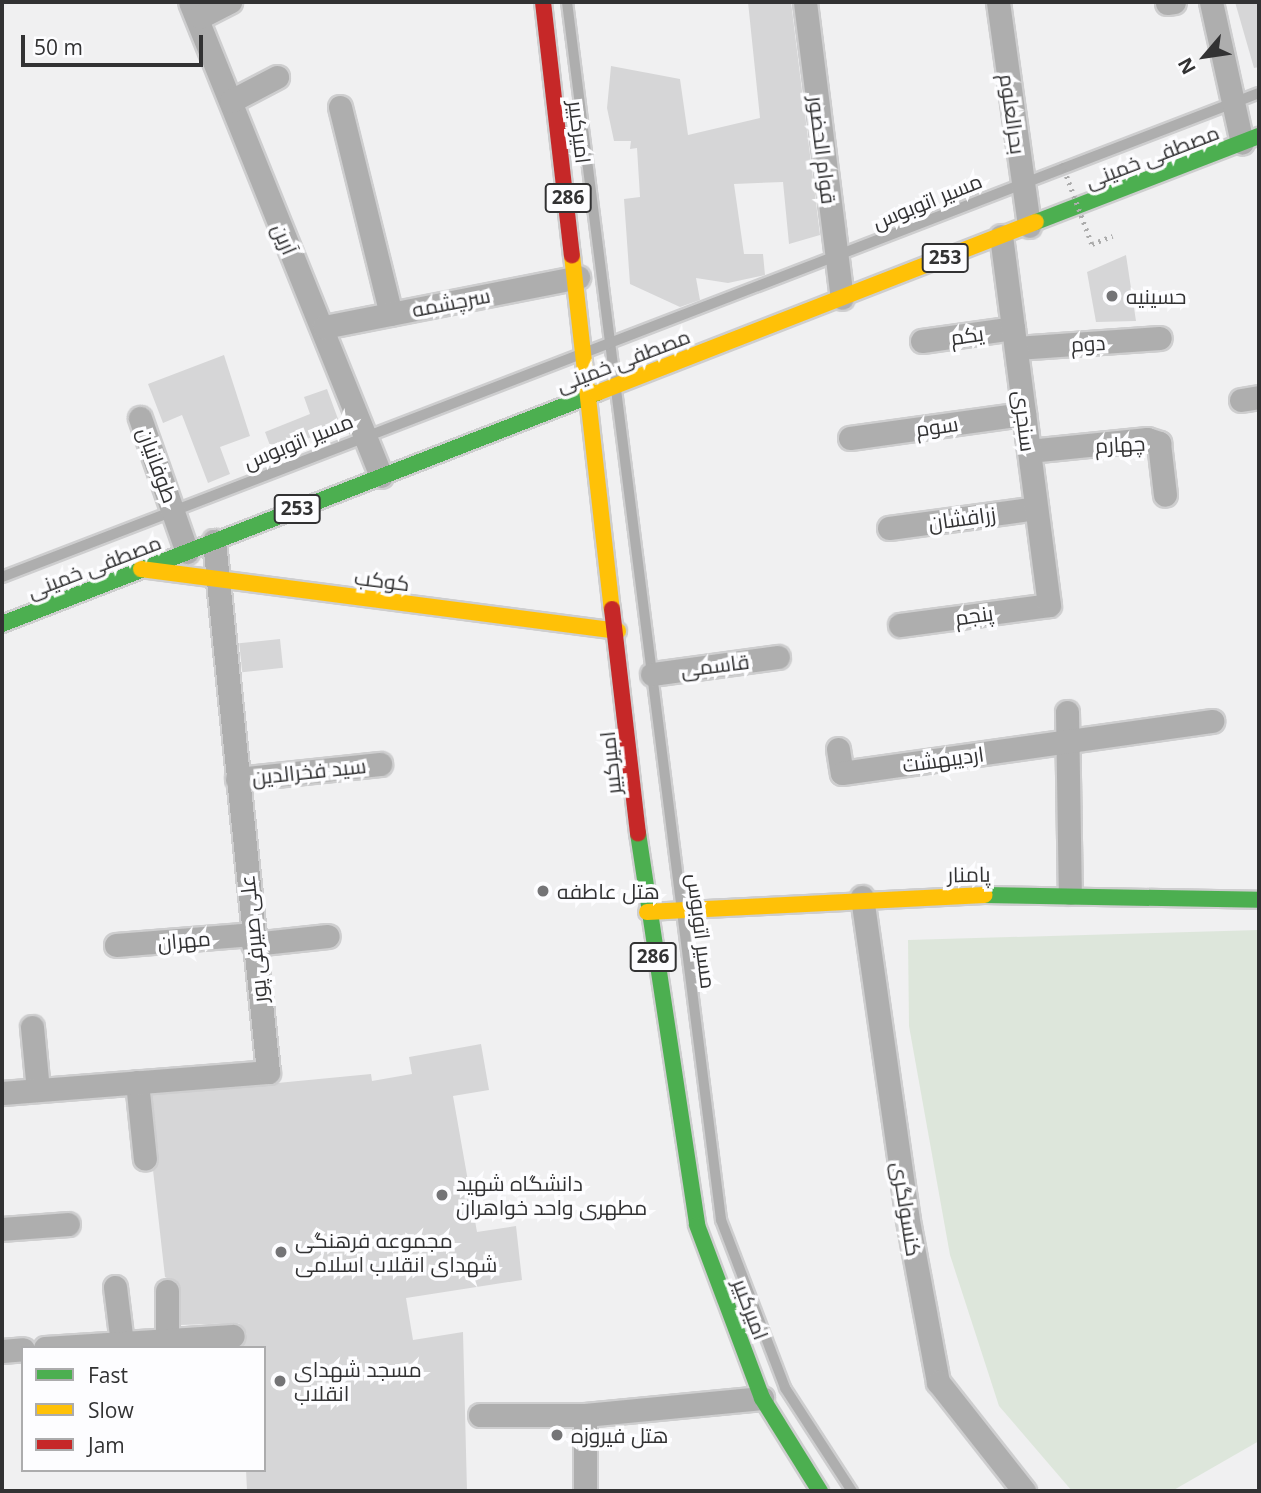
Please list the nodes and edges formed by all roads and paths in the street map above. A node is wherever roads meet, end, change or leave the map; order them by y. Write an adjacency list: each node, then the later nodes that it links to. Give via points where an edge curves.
1 (230, 2): 7 (street)
2 (543, 2): 20 (main road, امیرکبیر / 286)
3 (567, 2): 27 (lane, مسیر اتوبوس)
4 (805, 2): 19 (street, قوام الحضور)
5 (998, 2): 15 (street, بحرالعلوم)
6 (1211, 2): 11 (street)
7 (195, 10): 10 (street, آرین)
8 (277, 77): 10 (street)
9 (1259, 93): 11 (lane, مسیر اتوبوس)
10 (231, 101): 23 (street, آرین)
11 (1233, 103): 13 (street); 15 (lane, مسیر اتوبوس)
12 (340, 107): 22 (street)
13 (1250, 140): 16 (main road, مصطفی خمینی / 253)
14 (1062, 163): 18 (path, bridge, via 1092,244)
15 (1023, 183): 16 (street, بحرالعلوم); 19 (lane, مسیر اتوبوس)
16 (1029, 226): 17 (main road, مصطفی خمینی / 253)
17 (1001, 236): 21 (main road, مصطفی خمینی / 253); 24 (street, سنجری)
18 (1112, 236)
19 (837, 257): 21 (street, قوام الحضور); 27 (lane, مسیر اتوبوس)
20 (578, 277): 22 (street, سرچشمه); 28 (main road, امیرکبیر / 286)
21 (842, 298): 29 (main road, مصطفی خمینی / 253)
22 (391, 314): 23 (street, سرچشمه)
23 (324, 327): 33 (street, آرین)
24 (1014, 338): 25 (street, دوم); 26 (street, یکم); 31 (street, سنجری)
25 (1160, 338)
26 (922, 341)
27 (610, 346): 28 (lane, مسیر اتوبوس); 29 (lane, مسیر اتوبوس)
28 (587, 355): 30 (main road, امیرکبیر / 286); 33 (lane, مسیر اتوبوس)
29 (614, 387): 30 (main road, مصطفی خمینی / 253); 51 (lane, مسیر اتوبوس)
30 (592, 395): 36 (main road, مصطفی خمینی / 253); 49 (main road, امیرکبیر / 286)
31 (1024, 414): 34 (street, سوم); 35 (street, سنجری)
32 (140, 418): 39 (street, طوفانیان)
33 (364, 435): 36 (street, آرین); 39 (lane, مسیر اتوبوس)
34 (850, 438)
35 (1029, 451): 37 (street, چهارم, via 1147,439 1159,443); 38 (street, سنجری)
36 (381, 477): 41 (main road, مصطفی خمینی / 253)
37 (1165, 495)
38 (1036, 508): 40 (street, زرافشان); 46 (street, سنجری)
39 (175, 510): 42 (street, طوفانیان); 44 (lane, مسیر اتوبوس)
40 (889, 528)
41 (214, 541): 42 (main road, مصطفی خمینی / 253); 45 (street, علی صیرفی پور)
42 (187, 552): 43 (main road, مصطفی خمینی / 253)
43 (141, 569): 45 (main road, کوکب); 47 (main road, مصطفی خمینی / 253)
44 (2, 577)
45 (218, 580): 49 (main road, کوکب); 57 (street, علی صیرفی پور)
46 (1049, 605): 48 (street, پنجم)
47 (2, 624)
48 (900, 625)
49 (618, 631): 62 (main road, امیرکبیر / 286)
50 (778, 657): 51 (street, قاسمی)
51 (652, 674): 61 (lane, مسیر اتوبوس)
52 (1067, 712): 54 (street)
53 (1212, 721): 54 (street, اردیبهشت)
54 (1068, 743): 55 (street, اردیبهشت, via 842,773); 58 (street)
55 (838, 749)
56 (380, 764): 57 (street, سید فخرالدین)
57 (237, 779): 64 (street, علی صیرفی پور)
58 (1070, 894): 59 (main road, پامنار); 60 (main road, پامنار)
59 (862, 897): 61 (main road, پامنار); 87 (street, کنسولگری, via 907,1215 938,1382)
60 (1259, 900)
61 (680, 908): 62 (main road, پامنار); 86 (lane, مسیر اتوبوس, via 720,1220 785,1388)
62 (647, 912): 81 (main road, امیرکبیر / 286, via 697,1225)
63 (328, 936): 64 (street, مهران)
64 (253, 939): 65 (street, مهران); 67 (street, علی صیرفی پور, via 268,1072)
65 (116, 945)
66 (32, 1027): 68 (street)
67 (136, 1082): 68 (street, علی صیرفی پور); 70 (street)
68 (38, 1090): 69 (street, علی صیرفی پور)
69 (2, 1093)
70 (145, 1159)
71 (68, 1224): 72 (street)
72 (2, 1229)
73 (115, 1287): 77 (street)
74 (167, 1291): 76 (street)
75 (233, 1336): 76 (street)
76 (177, 1342): 77 (street)
77 (122, 1343): 78 (street)
78 (97, 1346)
79 (21, 1349): 80 (street)
80 (2, 1350)
81 (762, 1398): 83 (street); 85 (main road, امیرکبیر / 286)
82 (480, 1415): 83 (street)
83 (584, 1415): 84 (street)
84 (584, 1491)
85 (820, 1491)
86 (852, 1491)
87 (1024, 1491)

